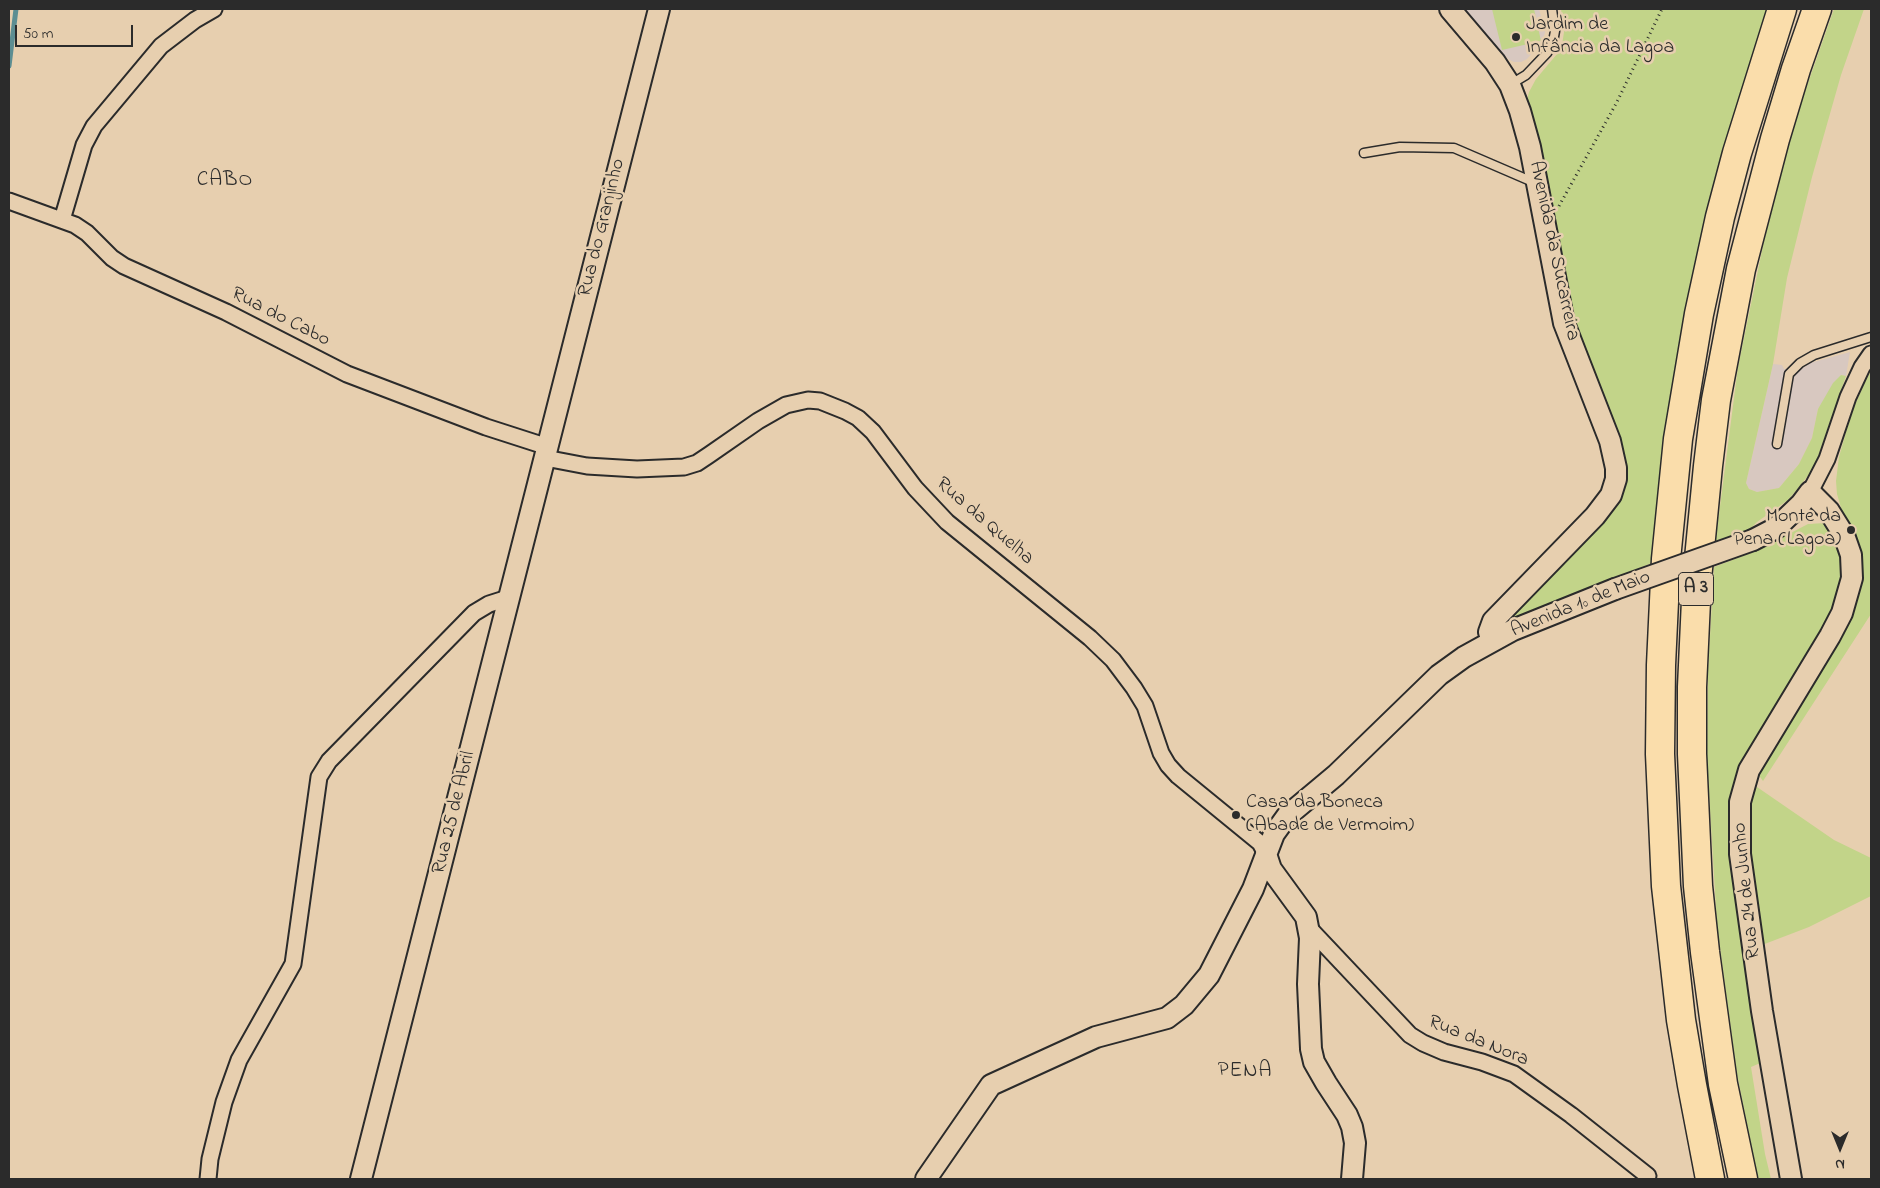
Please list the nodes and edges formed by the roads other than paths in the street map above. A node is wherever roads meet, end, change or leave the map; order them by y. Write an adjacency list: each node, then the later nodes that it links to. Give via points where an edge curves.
1 (214, 9): 11 (street, via 161,46 94,126 84,146)
2 (659, 9): 15 (street, Rua do Granjinho)
3 (1450, 9): 7 (street, Avenida da Sucarreira)
4 (1552, 9): 7 (lane, via 1555,31 1547,53 1526,75)
5 (1782, 9): 26 (highway, A 3, via 1737,153 1699,314 1678,439 1666,568 1660,754 1666,886 1681,1020)
6 (1817, 9): 27 (highway, A 3, via 1774,139 1741,269 1716,400 1697,579 1692,754 1698,886 1723,1084)
7 (1510, 85): 9 (street, Avenida da Sucarreira, via 1520,110)
8 (1364, 153): 9 (lane, via 1400,147 1454,148)
9 (1537, 184): 18 (street, Avenida da Sucarreira, via 1564,323 1610,441 1616,479 1611,495 1596,516 1493,621 1489,632)
10 (9, 201): 11 (street, Rua do Cabo)
11 (62, 220): 15 (street, Rua do Cabo, via 87,233 124,266 226,312 348,374)
12 (1871, 337): 14 (lane, via 1814,355 1789,374)
13 (1871, 354): 16 (street, Avenida 1º de Maio, via 1848,397 1827,459)
14 (1778, 444)
15 (546, 452): 17 (street, Rua 25 de Abril); 19 (street, Rua da Quelha, via 595,466 637,469 684,467 697,463 786,405 820,401 858,418 947,522 1113,660 1145,706 1168,765 1260,843)
16 (1810, 492): 18 (street, Avenida 1º de Maio, bridge, via 1776,528 1753,540 1615,589); 28 (street, Rua 24 de Junho, via 1829,511 1844,535 1851,555 1852,578 1842,613 1830,636 1749,770 1740,802 1739,827 1762,1011)
17 (511, 596): 22 (street, via 474,613 329,761 319,777 292,964 239,1060 224,1102); 23 (street, Rua 25 de Abril)
18 (1492, 641): 19 (street, Avenida 1º de Maio, via 1439,675 1336,775 1287,816 1274,834)
19 (1266, 854): 20 (street, via 1271,869 1306,917); 24 (street, Avenida 1º de Maio, via 1253,889 1210,975 1184,1006 1166,1018 1096,1038 991,1085)
20 (1308, 928): 21 (street, Rua da Nora, via 1410,1035 1444,1052 1514,1074); 25 (street, via 1311,1050 1314,1062 1352,1126 1355,1143)
21 (1648, 1176)
22 (208, 1179)
23 (361, 1179)
24 (926, 1179)
25 (1352, 1179)
26 (1710, 1179)
27 (1743, 1179)
28 (1792, 1179)

